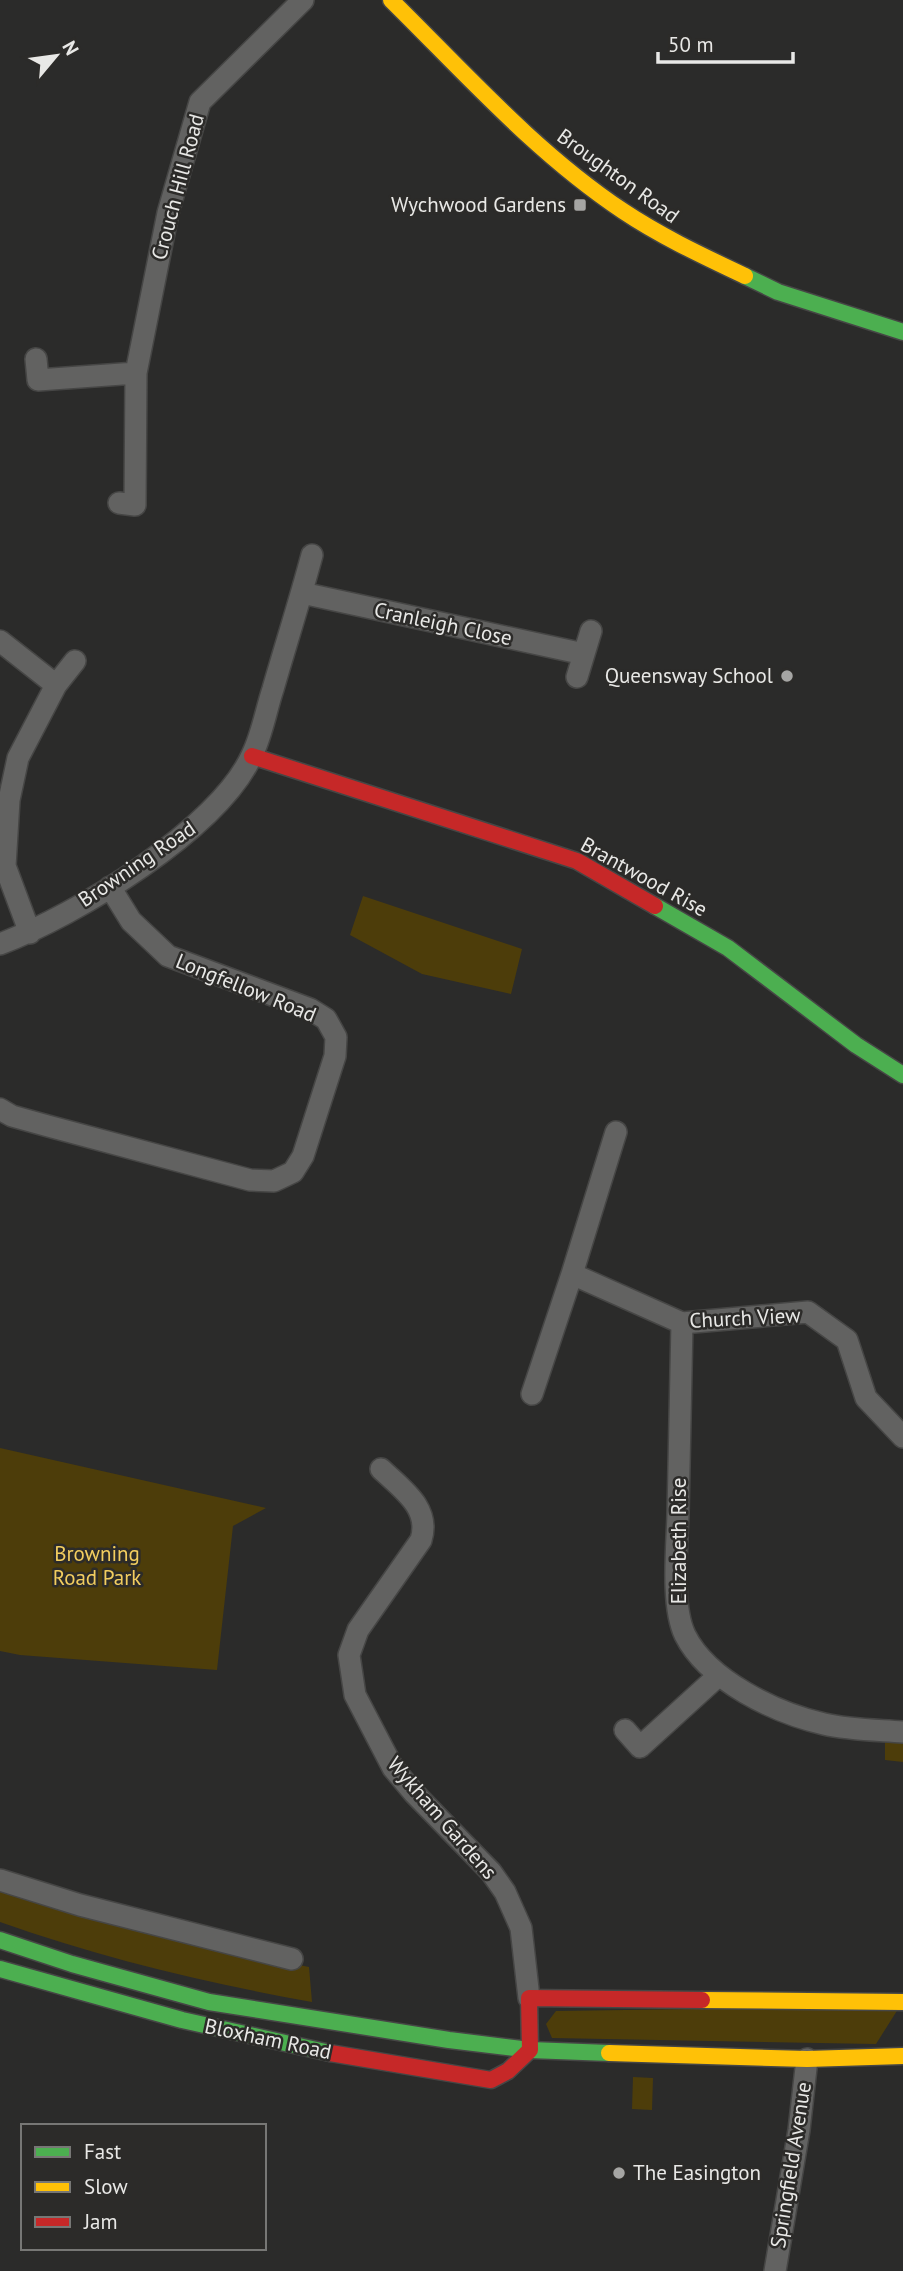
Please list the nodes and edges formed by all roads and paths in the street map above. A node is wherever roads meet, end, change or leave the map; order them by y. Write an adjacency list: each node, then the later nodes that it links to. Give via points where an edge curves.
1 (303, 0): 5 (street, Crouch Hill Road, via 200,102 168,213)
2 (391, 0): 3 (street, Broughton Road, via 524,131 621,210 665,238 778,292)
3 (903, 332)
4 (36, 359): 5 (street, via 38,380)
5 (136, 373): 6 (street, Crouch Hill Road, via 135,505)
6 (119, 503)
7 (312, 555): 8 (street, Browning Road)
8 (302, 593): 11 (street, Cranleigh Close); 15 (street, Browning Road)
9 (591, 631): 11 (street)
10 (0, 641): 14 (street)
11 (584, 654): 13 (street)
12 (75, 661): 14 (street)
13 (577, 677)
14 (56, 685): 16 (street, via 19,758)
15 (252, 756): 17 (street, Browning Road, via 226,794 194,828); 20 (street, Brantwood Rise, via 577,861 728,948)
16 (5, 798): 18 (street, via 5,866)
17 (110, 887): 18 (street, Browning Road); 21 (street, Longfellow Road, via 131,921 168,956 326,1019 335,1037 335,1056 303,1156 293,1172 274,1181 250,1180 36,1123)
18 (30, 933): 19 (street, Browning Road)
19 (0, 944)
20 (903, 1075)
21 (0, 1109)
22 (616, 1132): 23 (street)
23 (572, 1274): 24 (street, Church View); 25 (street)
24 (682, 1323): 26 (street, Church View, via 808,1312 846,1339 866,1398); 28 (street, Elizabeth Rise, via 678,1617 685,1635)
25 (532, 1394)
26 (903, 1437)
27 (381, 1469): 35 (street, Wykham Gardens, via 419,1507 423,1532 358,1630 349,1655 355,1695 393,1768 505,1892 521,1928)
28 (718, 1676): 29 (street, via 639,1748); 30 (street, Elizabeth Rise, via 755,1697 822,1724)
29 (625, 1730)
30 (903, 1732)
31 (0, 1880): 33 (street)
32 (0, 1940): 37 (street, Bloxham Road, via 209,2002)
33 (292, 1959)
34 (0, 1969): 37 (street, Bloxham Road, via 179,2021 447,2074 491,2080 502,2077)
35 (529, 1998): 36 (street); 37 (street)
36 (903, 2002)
37 (530, 2049): 39 (street, Bloxham Road)
38 (903, 2056): 39 (street, Bloxham Road)
39 (807, 2059): 40 (street, Springfield Avenue)
40 (775, 2271)

